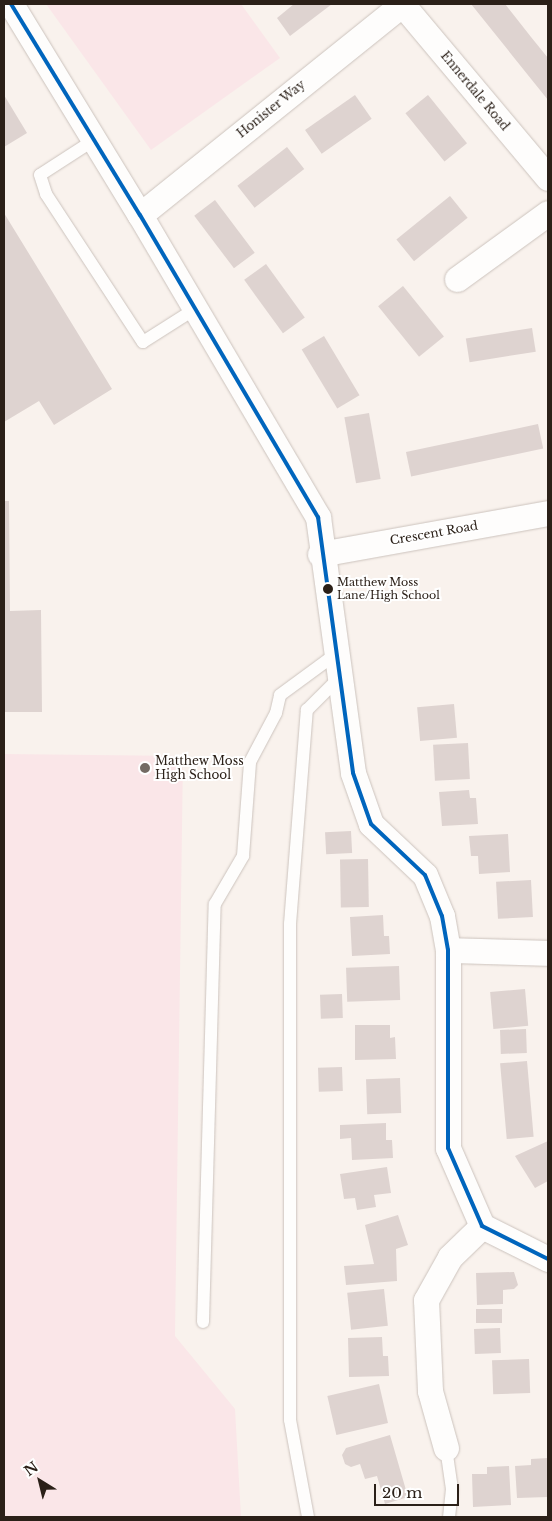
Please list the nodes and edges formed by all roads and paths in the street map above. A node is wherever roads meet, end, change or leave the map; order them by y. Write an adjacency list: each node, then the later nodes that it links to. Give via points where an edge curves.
1 (402, 4): 4 (street, Ennerdale Road); 6 (street, Honister Way)
2 (9, 7): 3 (street)
3 (94, 140): 6 (street); 8 (lane, via 40,175 46,194 143,342)
4 (548, 178)
5 (548, 214): 7 (street)
6 (140, 215): 8 (street)
7 (457, 279)
8 (195, 309): 10 (street, via 318,517)
9 (548, 512): 10 (street, Crescent Road)
10 (320, 554): 11 (street)
11 (337, 666): 12 (street, via 353,773 372,824 425,875 442,916); 16 (lane, via 280,695 276,714 250,762 243,856 215,904); 18 (lane, via 307,710 290,924 290,1420)
12 (448, 950): 13 (street); 14 (street, via 448,1148)
13 (548, 953)
14 (482, 1226): 15 (street); 17 (street, via 450,1257 426,1300 430,1391)
15 (548, 1259)
16 (203, 1322)
17 (446, 1448): 19 (lane, via 452,1489)
18 (308, 1517)
19 (449, 1517)

